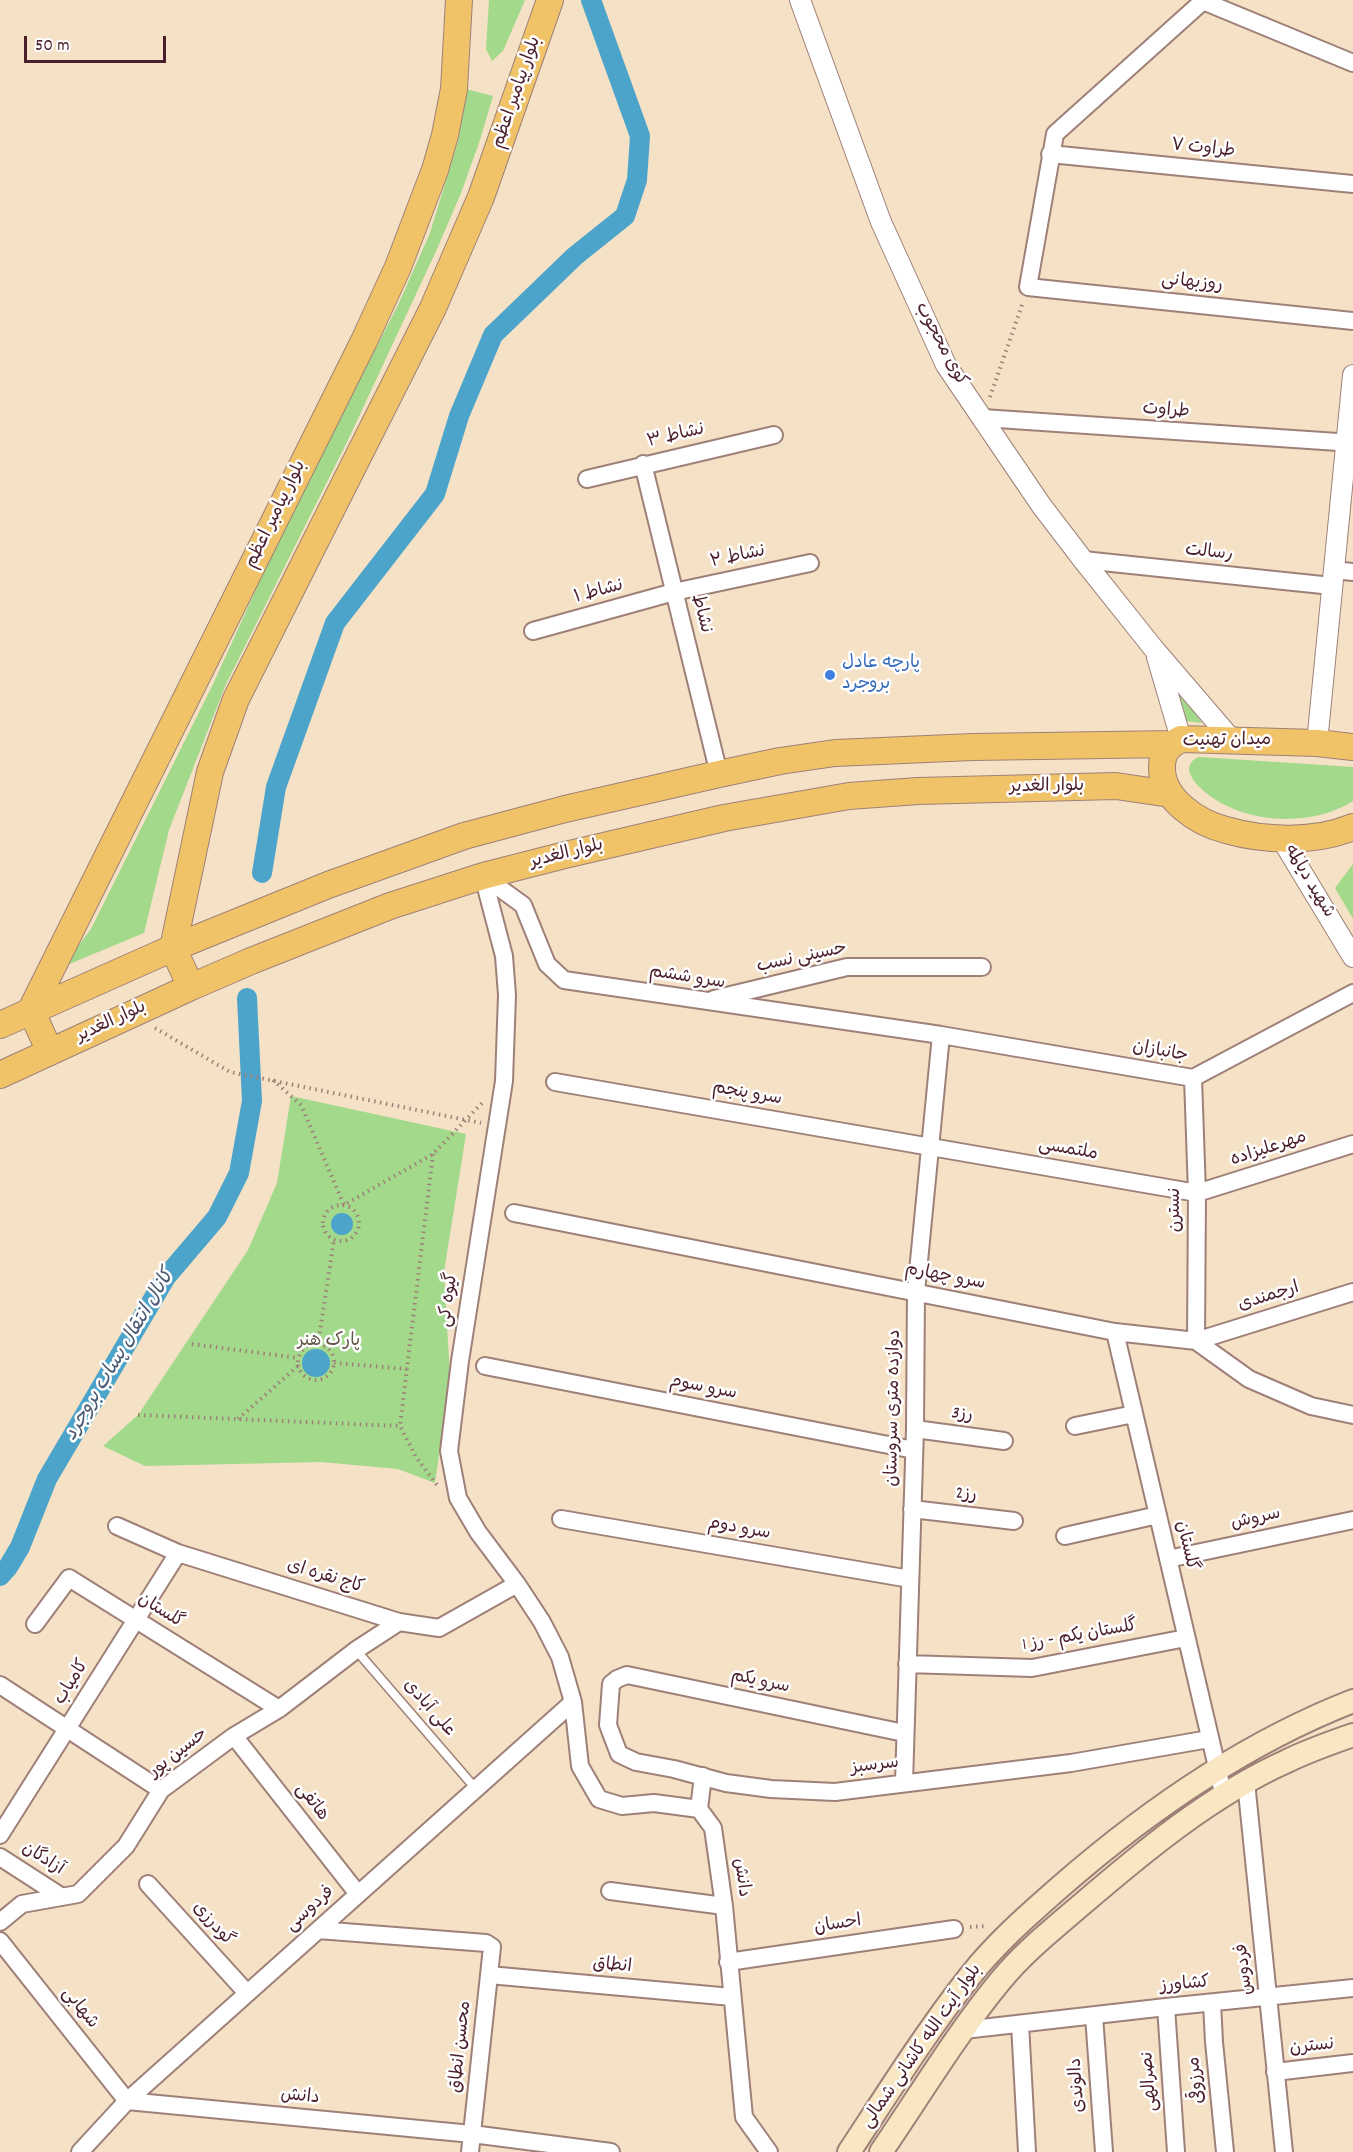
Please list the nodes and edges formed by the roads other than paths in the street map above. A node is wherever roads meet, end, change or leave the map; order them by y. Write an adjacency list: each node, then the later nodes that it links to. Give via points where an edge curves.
1 (550, 0): 30 (main road, بلوار پیامبر اعظم, via 485,186 433,308 237,699 210,772)
2 (800, 0): 10 (street, کوی محجوب, via 881,222 946,365)
3 (1203, 1): 5 (street); 6 (street, via 1055,134)
4 (458, 3): 36 (main road, بلوار پیامبر اعظم, via 454,89 445,135 398,267)
5 (1353, 63)
6 (1050, 154): 7 (street, طراوت ۷); 8 (street, روزبهانی, via 1028,287)
7 (1353, 184)
8 (1353, 321)
9 (1353, 375): 12 (street)
10 (982, 418): 12 (street, طراوت); 15 (street, کوی محجوب)
11 (774, 435): 13 (street, نشاط ۳)
12 (1350, 443): 17 (street)
13 (643, 464): 14 (street, نشاط ۳); 18 (street, نشاط)
14 (587, 479)
15 (1083, 560): 17 (street, رسالت); 20 (street, کوی محجوب)
16 (810, 563): 18 (street, نشاط ۲)
17 (1340, 576): 23 (street)
18 (674, 592): 19 (street, نشاط ۱); 25 (street, نشاط)
19 (533, 631)
20 (1154, 649): 21 (street, کوی محجوب); 22 (street)
21 (1232, 740): 22 (main road, میدان تهنیت); 23 (main road, میدان تهنیت)
22 (1177, 742): 25 (main road, via 835,753); 26 (main road, میدان تهنیت, via 1162,761 1161,774)
23 (1317, 743): 24 (main road, میدان تهنیت)
24 (1353, 747)
25 (719, 774): 30 (main road, via 464,836 328,885)
26 (1170, 794): 28 (main road, via 1186,810 1224,830); 29 (main road, بلوار الغدیر, via 1116,786 849,796 724,818)
27 (1353, 827): 28 (main road, via 1318,836)
28 (1281, 838): 31 (street, شهید دیالمه)
29 (483, 876): 33 (main road, بلوار الغدیر, via 379,910); 35 (street, سرو ششم, via 523,905 547,964 564,980); 68 (street, گیوه کی, via 504,956 504,1081 449,1451 458,1498)
30 (173, 948): 33 (main road); 36 (main road)
31 (1353, 957)
32 (982, 967): 35 (street, حسینی نسب, via 847,967)
33 (191, 987): 39 (main road, بلوار الغدیر)
34 (1353, 993): 41 (street, جانبازان)
35 (704, 1002): 38 (street, سرو ششم)
36 (31, 1010): 37 (main road); 39 (main road)
37 (0, 1025)
38 (941, 1035): 41 (street, جانبازان); 44 (street, دوازده متری سروستان)
39 (50, 1052): 40 (main road, بلوار الغدیر)
40 (0, 1076)
41 (1192, 1078): 45 (street, نسترن)
42 (555, 1082): 44 (street, سرو پنجم)
43 (1353, 1144): 45 (street, مهرعلیزاده)
44 (931, 1147): 45 (street, ملتمسی); 47 (street, دوازده متری سروستان)
45 (1197, 1193): 50 (street, نسترن)
46 (514, 1213): 47 (street, سرو چهارم)
47 (916, 1292): 49 (street, سرو چهارم); 55 (street, دوازده متری سروستان)
48 (1353, 1292): 50 (street, ارجمندی)
49 (1115, 1332): 50 (street, سرو چهارم); 52 (street, گلستان)
50 (1196, 1341): 53 (street, سرو چهارم, via 1249,1379 1311,1406)
51 (485, 1366): 57 (street, سرو سوم)
52 (1134, 1414): 54 (street); 59 (street, گلستان)
53 (1353, 1415)
54 (1075, 1426)
55 (915, 1429): 56 (street, رز3); 57 (street, دوازده متری سروستان)
56 (1004, 1441)
57 (914, 1450): 58 (street, دوازده متری سروستان)
58 (912, 1509): 62 (street, رز2); 67 (street, دوازده متری سروستان)
59 (1158, 1515): 64 (street); 66 (street, گلستان)
60 (561, 1519): 67 (street, سرو دوم)
61 (1353, 1520): 66 (street, سروش)
62 (1014, 1521)
63 (117, 1526): 65 (street, کاج نقره ای)
64 (1065, 1536)
65 (178, 1552): 69 (street, کامیاب); 70 (street, کاج نقره ای)
66 (1168, 1559): 72 (street, گلستان)
67 (910, 1579): 74 (street, دوازده متری سروستان)
68 (517, 1584): 70 (street, کاج نقره ای, via 439,1628); 78 (street, گیوه کی, via 560,1657)
69 (135, 1621): 71 (street, گلستان, via 69,1578); 79 (street, گلستان); 80 (street, کامیاب)
70 (399, 1622): 73 (street, حسین پور)
71 (35, 1624)
72 (1186, 1638): 74 (street, گلستان یکم - رز 1, via 1032,1668); 84 (street, گلستان)
73 (356, 1650): 79 (street, حسین پور); 89 (lane, علی آبادی)
74 (907, 1664): 81 (street, دوازده متری سروستان)
75 (611, 1684): 81 (street, سرو یکم, via 627,1675); 86 (street, سرسبز, via 608,1725 619,1754 636,1762)
76 (0, 1685): 80 (street)
77 (1353, 1701): 85 (main road, بلوار آیت الله کاشانی شمالی, via 1258,1745)
78 (573, 1702): 89 (street, فردوسی); 92 (street, via 580,1766 599,1799 622,1806 654,1803)
79 (279, 1709): 83 (street, حسین پور)
80 (68, 1728): 90 (street); 93 (street, کامیاب)
81 (904, 1733): 88 (street, دوازده متری سروستان)
82 (1353, 1735): 87 (main road, بلوار آیت الله کاشانی شمالی, via 1284,1762)
83 (234, 1736): 90 (street, حسین پور); 97 (street, هاتفی)
84 (1209, 1739): 85 (street, گلستان); 88 (street, سرسبز, via 1071,1763)
85 (1217, 1770): 91 (street, گلستان); 123 (main road, بلوار آیت الله کاشانی شمالی, via 1089,1862 995,1948 943,2012)
86 (703, 1776): 88 (street, سرسبز, via 771,1789 835,1792); 92 (street)
87 (1246, 1782): 91 (main road, بلوار آیت الله کاشانی شمالی); 108 (street, فردوس)
88 (904, 1783)
89 (476, 1789): 97 (street, فردوسی)
90 (161, 1790): 98 (street, حسین پور, via 126,1846 78,1894)
91 (1224, 1797): 114 (main road, بلوار آیت الله کاشانی شمالی, via 1124,1869 1028,1951 1002,1978)
92 (699, 1809): 99 (street, دانش, via 713,1828)
93 (0, 1835)
94 (0, 1857): 98 (street, آزادگان)
95 (148, 1884): 107 (street, گودرزی)
96 (610, 1891): 99 (street)
97 (358, 1894): 102 (street, فردوسی)
98 (62, 1897): 100 (street, حسین پور, via 22,1904)
99 (724, 1906): 104 (street, دانش)
100 (0, 1922)
101 (954, 1929): 104 (street, احسان)
102 (318, 1930): 105 (street, محسن انطاق, via 486,1943 492,1947); 107 (street, فردوسی)
103 (0, 1941): 117 (street, شهابی)
104 (728, 1962): 109 (street, دانش)
105 (489, 1975): 109 (street, انطاق); 118 (street, محسن انطاق)
106 (1353, 1988): 108 (street, کشاورز)
107 (247, 1993): 117 (street, فردوسی)
108 (1268, 1996): 110 (street, کشاورز); 116 (street, فردوس)
109 (732, 1998): 122 (street, دانش, via 744,2117)
110 (1212, 2003): 111 (street, کشاورز); 128 (street, مرزوقی)
111 (1166, 2007): 112 (street, کشاورز); 127 (street, نصرالهی)
112 (1094, 2016): 113 (street, کشاورز); 126 (street, دالوندی)
113 (1020, 2024): 114 (street, کشاورز); 125 (street)
114 (964, 2030): 124 (main road, بلوار آیت الله کاشانی شمالی)
115 (1353, 2063): 116 (street, نسترن)
116 (1275, 2072): 129 (street, فردوس)
117 (127, 2101): 118 (street, دانش); 119 (street, فردوسی)
118 (472, 2134): 120 (street, محسن انطاق); 121 (street, دانش)
119 (80, 2152)
120 (470, 2152)
121 (611, 2152)
122 (769, 2152)
123 (849, 2152)
124 (881, 2152)
125 (1027, 2152)
126 (1104, 2152)
127 (1176, 2152)
128 (1225, 2152)
129 (1284, 2152)

